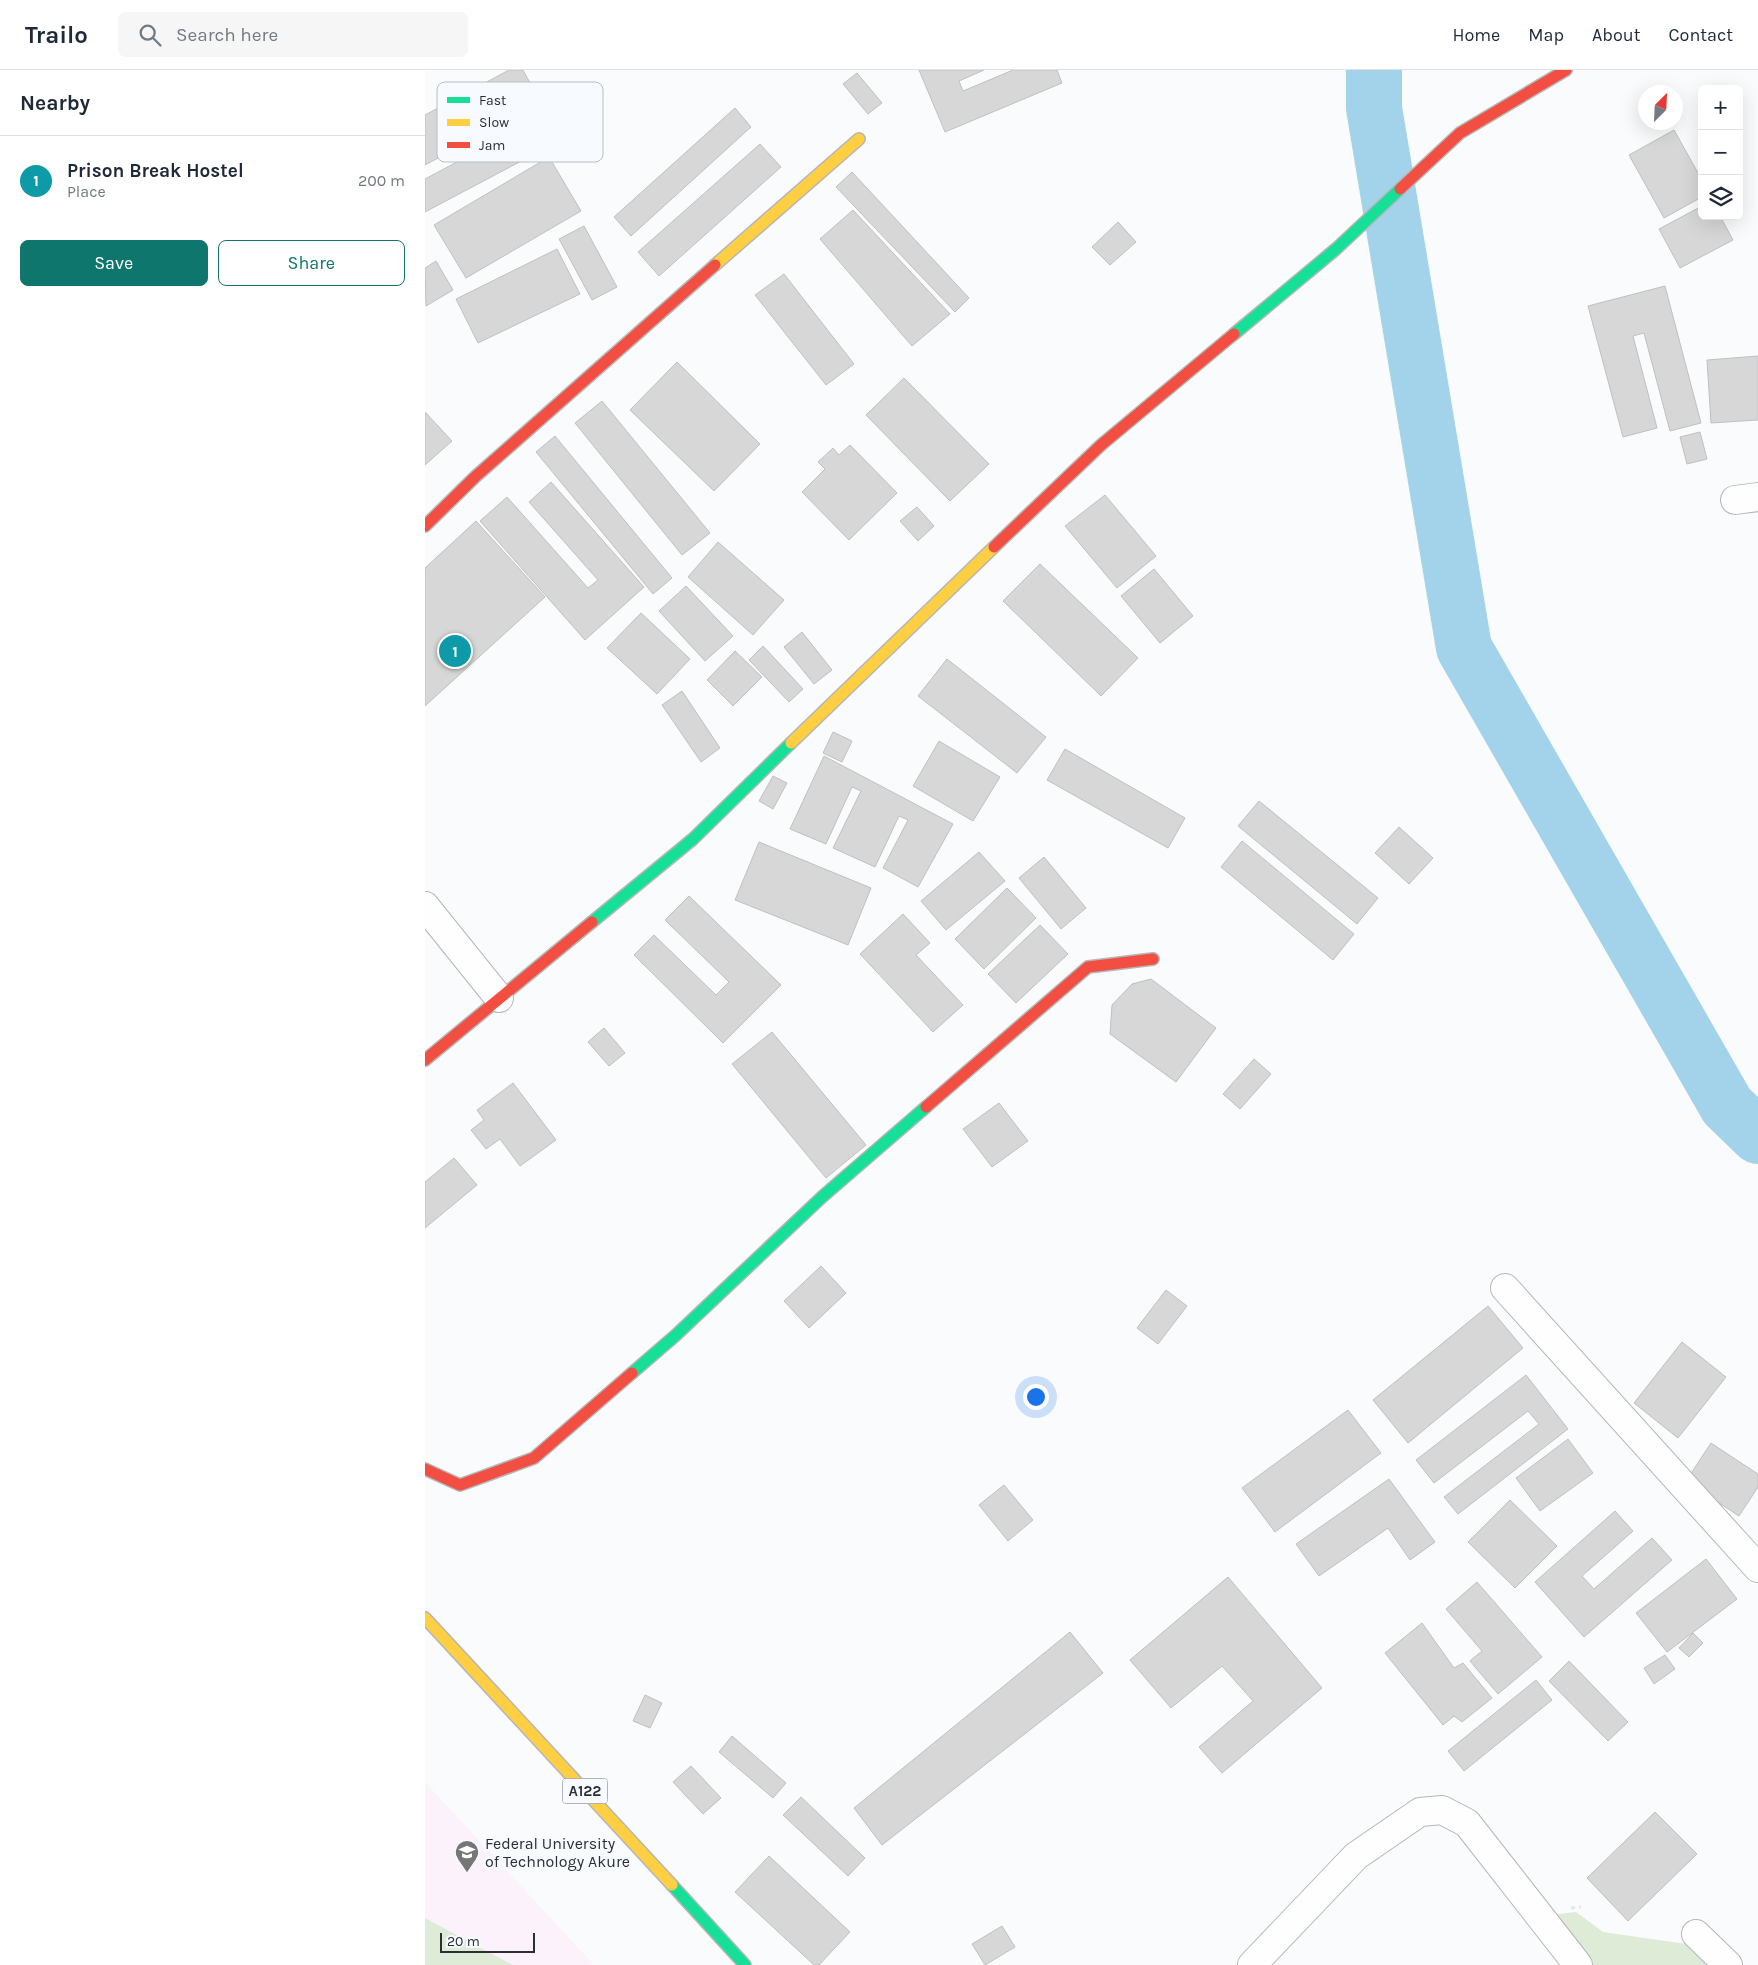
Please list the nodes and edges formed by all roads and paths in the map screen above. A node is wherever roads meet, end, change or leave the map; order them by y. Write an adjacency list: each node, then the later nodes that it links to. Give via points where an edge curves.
1 (1566, 70): 6 (main road, via 1460,132 1336,249 1101,445 693,839)
2 (859, 139): 3 (main road, via 475,477)
3 (425, 526)
4 (425, 906): 6 (street)
5 (1153, 958): 9 (main road, via 1088,967 821,1197 676,1335 534,1458 460,1485)
6 (499, 998): 7 (main road)
7 (425, 1060)
8 (1505, 1288): 10 (street)
9 (425, 1469)
10 (1758, 1568)
11 (425, 1618): 13 (main road, A122)
12 (1696, 1934): 16 (street)
13 (745, 1965)
14 (1252, 1965): 15 (street, via 1356,1856 1420,1812 1442,1810 1467,1823)
15 (1578, 1965)
16 (1728, 1965)

